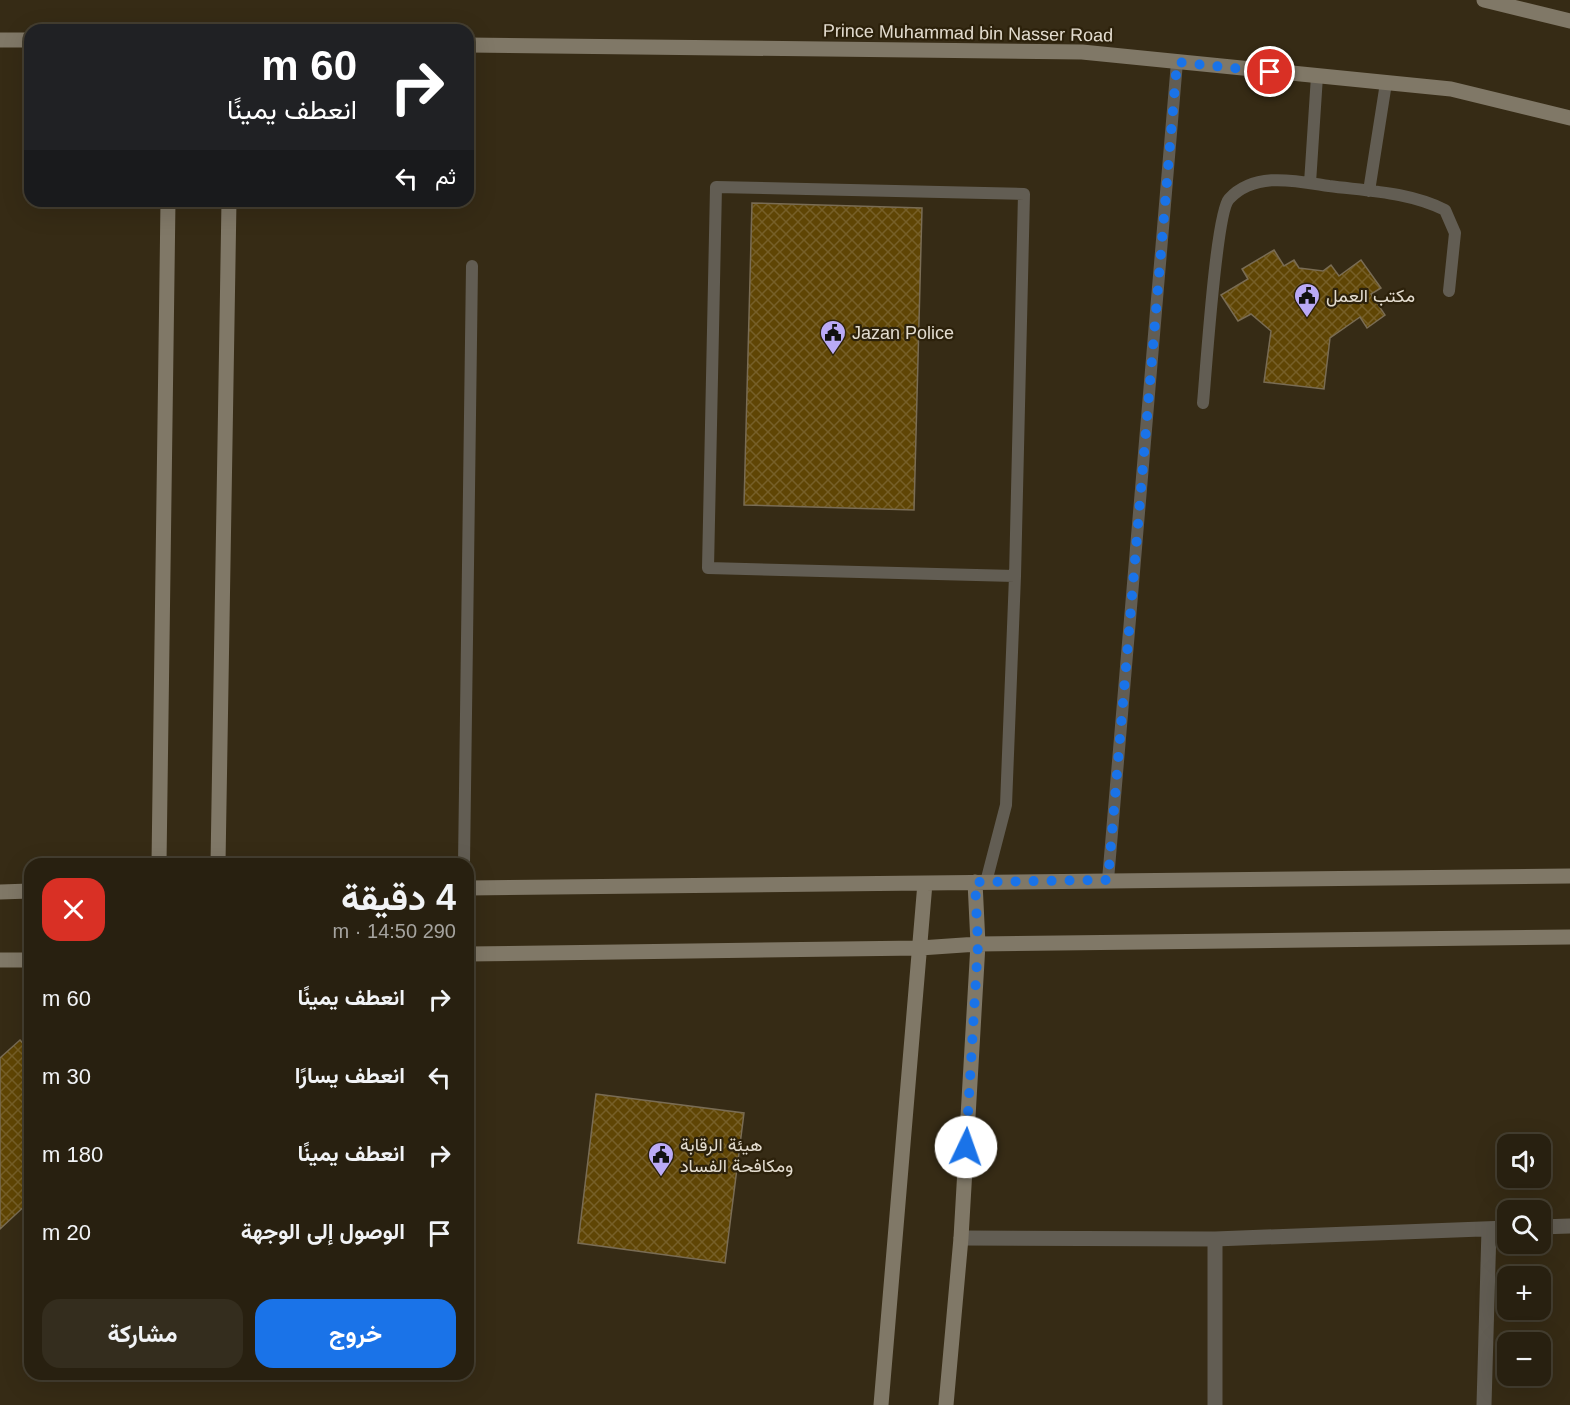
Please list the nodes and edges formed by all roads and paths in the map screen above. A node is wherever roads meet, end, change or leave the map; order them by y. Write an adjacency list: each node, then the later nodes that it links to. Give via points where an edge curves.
1 (1484, 0): 2 (street)
2 (1570, 21)
3 (0, 40): 4 (street)
4 (24, 40)
5 (474, 45): 6 (street, Prince Muhammad bin Nasser Road, via 1082,52)
6 (1177, 62): 7 (street, Prince Muhammad bin Nasser Road); 22 (lane)
7 (1317, 76): 8 (street, Prince Muhammad bin Nasser Road); 10 (lane)
8 (1386, 83): 9 (street, Prince Muhammad bin Nasser Road, via 1451,89); 11 (lane)
9 (1570, 118)
10 (1311, 183): 11 (lane); 16 (lane, via 1276,178 1241,190 1227,200 1219,231)
11 (1369, 191): 15 (lane, via 1423,199 1445,210 1455,233)
12 (168, 207): 18 (street)
13 (229, 207): 19 (street)
14 (472, 266): 20 (lane)
15 (1449, 291)
16 (1203, 403)
17 (1015, 576): 17 (lane, via 1024,194 716,187 708,568); 23 (lane, via 1006,805)
18 (159, 858)
19 (218, 858)
20 (464, 858)
21 (1570, 876): 22 (street)
22 (1108, 880): 23 (street)
23 (981, 882): 24 (street); 29 (street)
24 (925, 883): 25 (street); 30 (street)
25 (474, 888)
26 (24, 891): 27 (street)
27 (0, 892)
28 (1570, 937): 29 (street)
29 (978, 944): 30 (street); 38 (street)
30 (920, 948): 31 (street); 40 (street)
31 (474, 954)
32 (0, 960): 33 (street)
33 (24, 960)
34 (1570, 1226): 35 (street)
35 (1551, 1227)
36 (1489, 1229): 37 (street); 39 (street); 43 (street)
37 (1497, 1229)
38 (961, 1238): 39 (street); 41 (street)
39 (1215, 1239): 42 (street)
40 (881, 1405)
41 (945, 1405)
42 (1215, 1405)
43 (1484, 1405)

